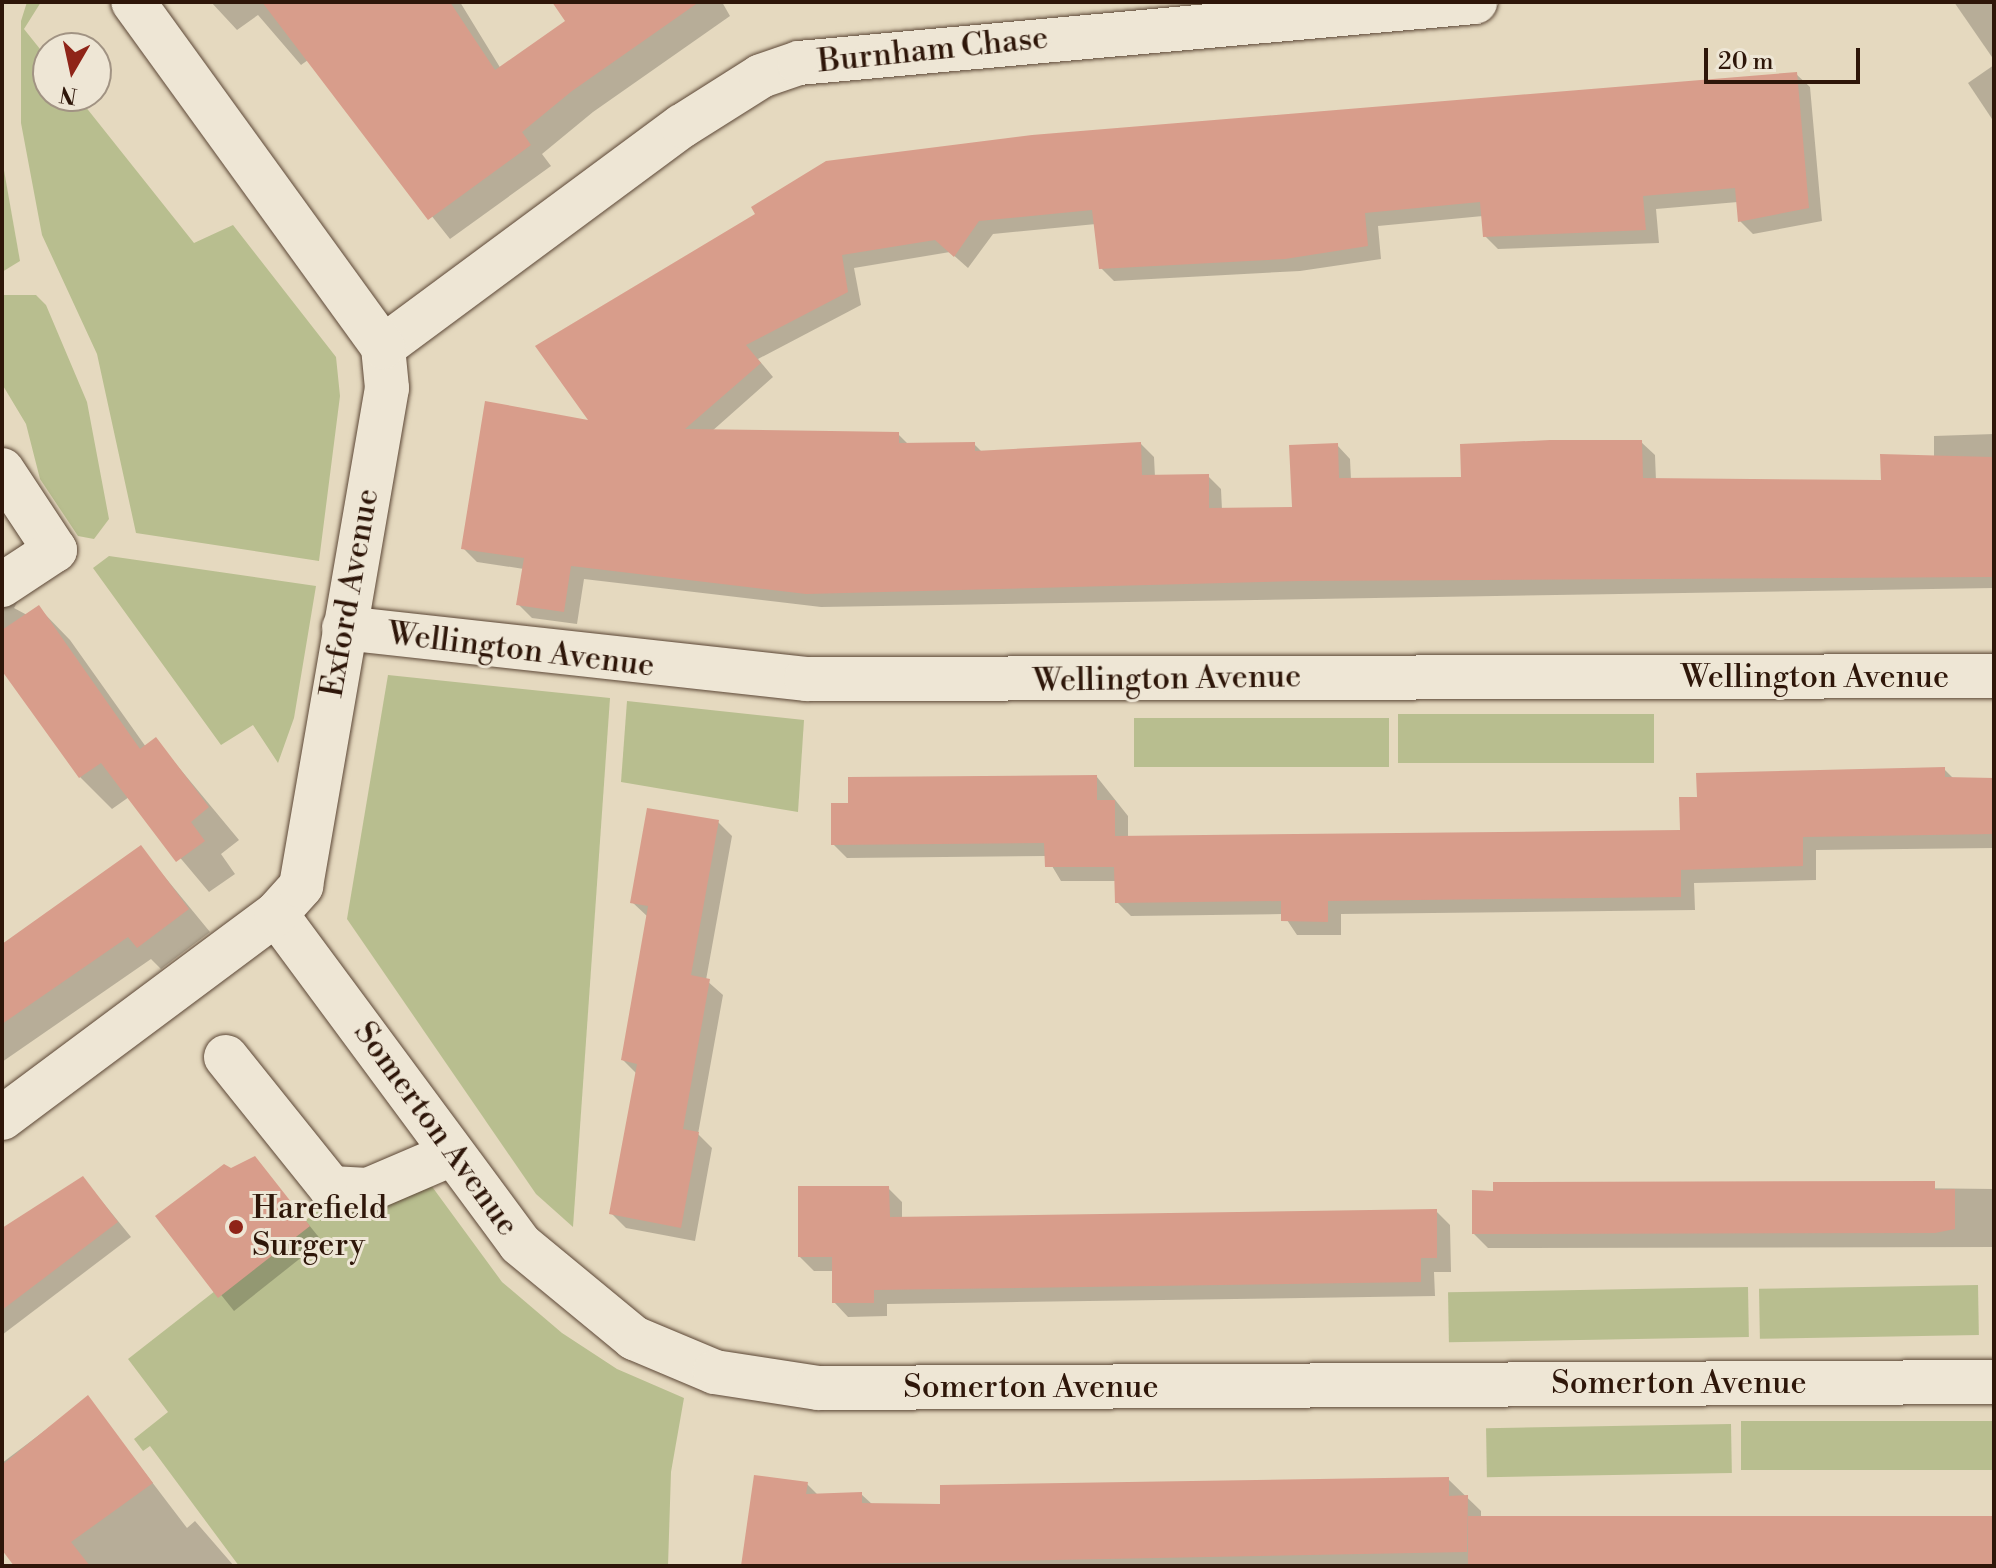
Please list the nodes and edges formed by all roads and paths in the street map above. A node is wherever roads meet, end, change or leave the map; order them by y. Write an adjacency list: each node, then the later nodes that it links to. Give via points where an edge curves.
1 (133, 2): 3 (street)
2 (1475, 2): 3 (street, Burnham Chase, via 799,63 761,76 682,126)
3 (383, 347): 6 (street, Exford Avenue, via 387,388)
4 (2, 470): 5 (street, via 55,550)
5 (2, 585)
6 (344, 628): 7 (street, Wellington Avenue, via 806,679); 8 (street, Exford Avenue, via 301,886)
7 (1994, 676)
8 (276, 914): 10 (street, Exford Avenue); 11 (street, Somerton Avenue)
9 (226, 1057): 11 (street, via 331,1188 368,1190)
10 (2, 1118)
11 (452, 1154): 12 (street, Somerton Avenue, via 520,1244 595,1312 673,1358 797,1387)
12 (1994, 1382)

